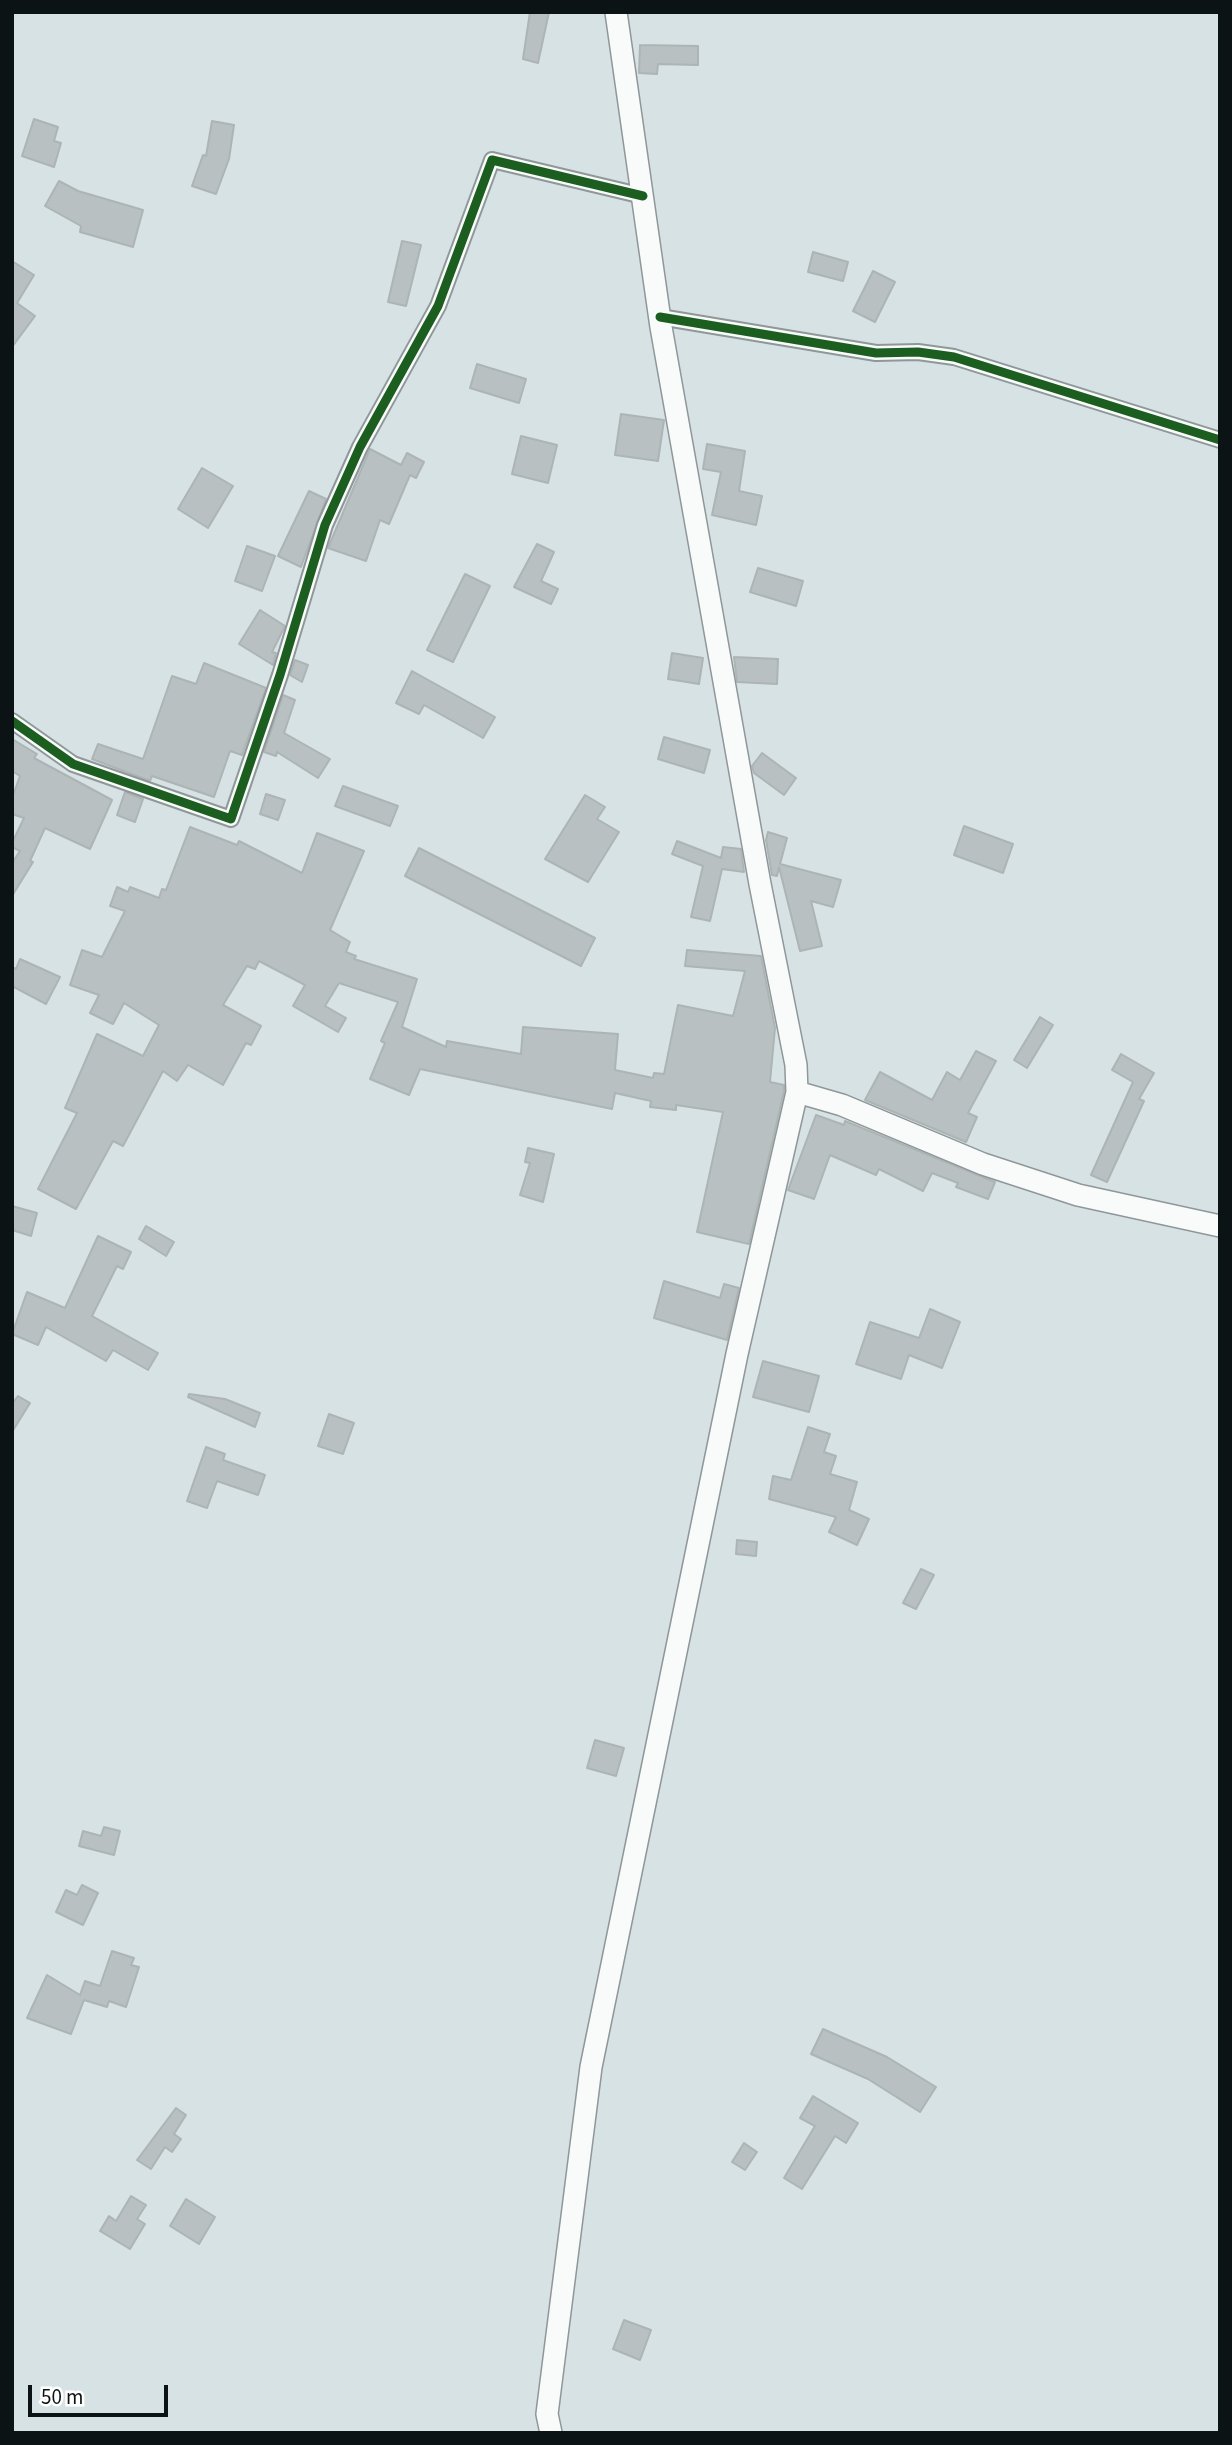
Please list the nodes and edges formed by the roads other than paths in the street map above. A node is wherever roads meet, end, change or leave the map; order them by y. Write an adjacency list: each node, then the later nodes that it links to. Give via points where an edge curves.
1 (616, 12): 2 (main road)
2 (643, 196): 3 (main road); 5 (street, via 492,160 438,306 360,447 326,525 230,819 73,764)
3 (660, 317): 4 (street, via 876,353 954,357); 6 (main road, via 796,1065)
4 (1220, 440)
5 (12, 721)
6 (797, 1092): 7 (main road, via 1054,1187); 8 (main road, via 737,1354 590,2067 547,2414)
7 (1220, 1226)
8 (551, 2433)

